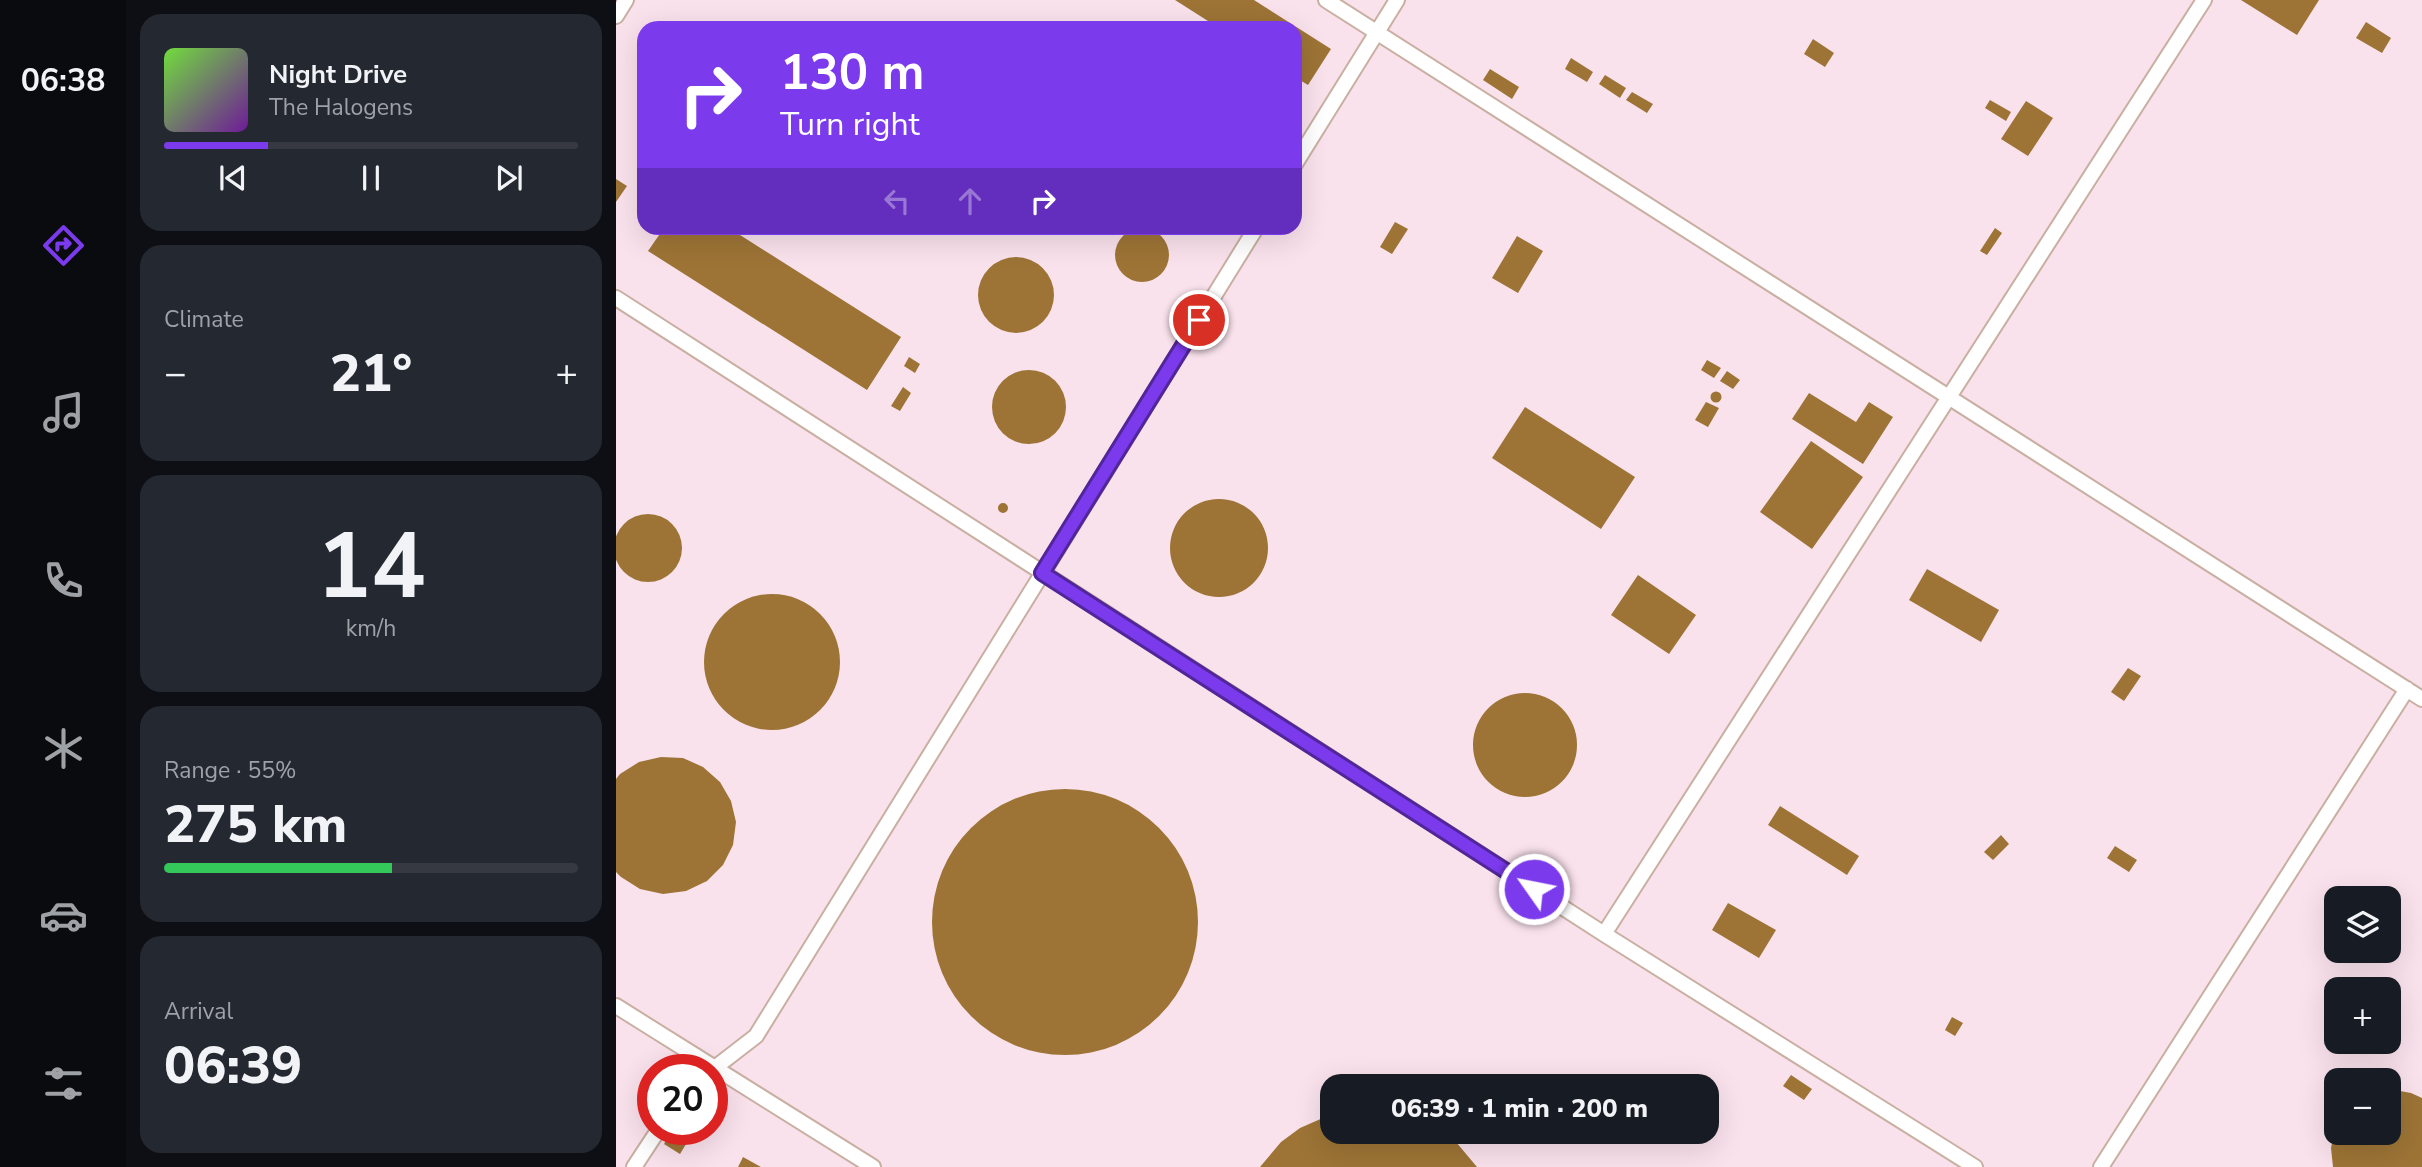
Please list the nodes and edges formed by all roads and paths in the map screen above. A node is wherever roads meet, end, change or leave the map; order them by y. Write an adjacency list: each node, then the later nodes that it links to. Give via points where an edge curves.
1 (626, 0): 5 (lane)
2 (1326, 0): 6 (lane)
3 (1397, 0): 6 (lane)
4 (2204, 0): 10 (lane)
5 (616, 16)
6 (1377, 32): 7 (lane); 10 (lane)
7 (1302, 153)
8 (1252, 235): 11 (lane)
9 (616, 298): 11 (lane)
10 (1948, 396): 12 (lane); 14 (lane)
11 (1042, 573): 14 (lane); 17 (lane, via 756,1036)
12 (2407, 689): 13 (lane); 23 (lane)
13 (2422, 699)
14 (1604, 934): 22 (lane)
15 (616, 1006): 16 (lane)
16 (690, 1054)
17 (728, 1057)
18 (728, 1078): 21 (lane)
19 (648, 1145): 20 (lane)
20 (634, 1167)
21 (873, 1167)
22 (1975, 1167)
23 (2101, 1167)

